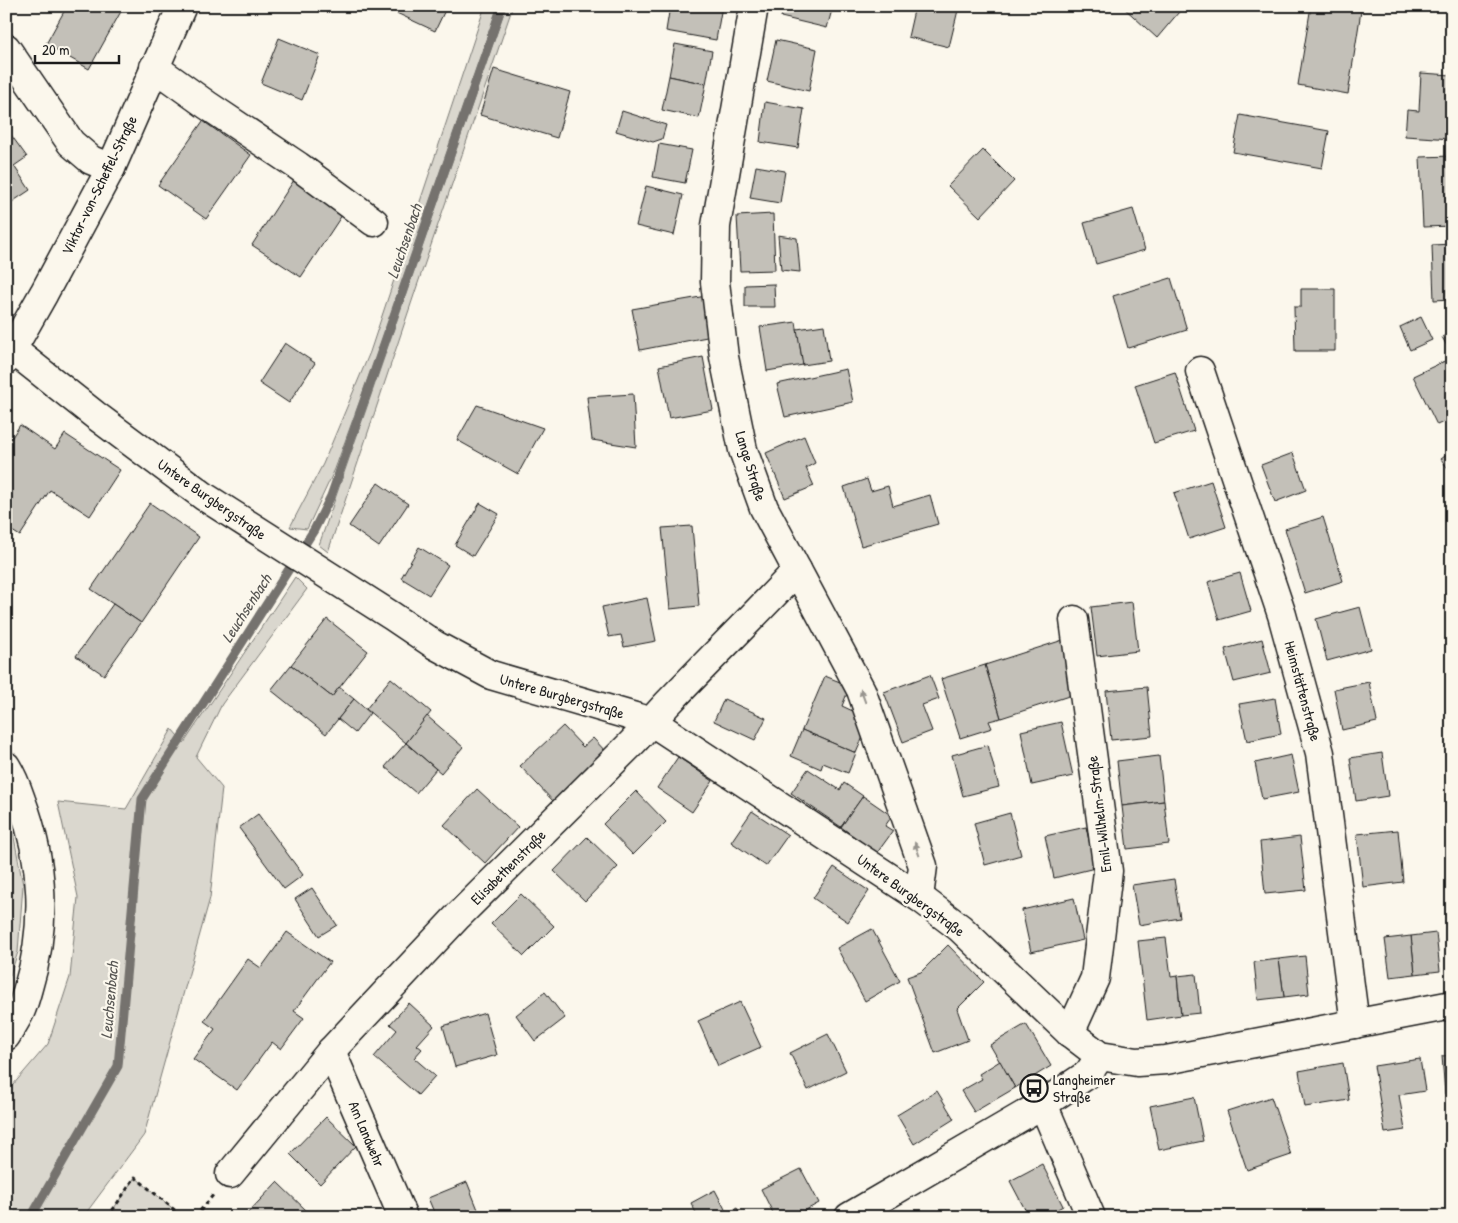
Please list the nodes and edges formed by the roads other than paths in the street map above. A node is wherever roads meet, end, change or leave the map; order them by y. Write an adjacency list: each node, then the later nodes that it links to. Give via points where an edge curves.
1 (182, 6): 4 (main road, Viktor-von-Scheffel-Straße)
2 (754, 6): 9 (main road, Lange Straße, via 716,226 714,282 724,357 743,450 764,508)
3 (6, 48): 5 (main road, via 71,143 91,160)
4 (154, 67): 5 (main road, Viktor-von-Scheffel-Straße); 6 (main road)
5 (111, 168): 7 (main road, Viktor-von-Scheffel-Straße)
6 (374, 222)
7 (9, 355): 11 (main road, Untere Burgbergstraße, via 205,497 435,645 491,676)
8 (1200, 371): 15 (main road, Heimstättenstraße, via 1282,615 1320,753)
9 (797, 570): 11 (main road, Elisabethenstraße); 13 (main road, Lange Straße, one-way to 9, via 922,866 861,690)
10 (1074, 620): 16 (main road, Emil-Wilhelm-Straße, via 1108,871 1095,978)
11 (652, 722): 13 (main road, Untere Burgbergstraße); 18 (main road, Elisabethenstraße, via 458,916)
12 (6, 766): 17 (main road, via 28,819 37,856 41,897 40,939 34,970 21,1010)
13 (919, 897): 16 (main road, Untere Burgbergstraße, via 960,928)
14 (1452, 1006): 15 (main road)
15 (1355, 1024): 19 (main road, via 1166,1060 1137,1062)
16 (1070, 1033): 19 (main road, Untere Burgbergstraße)
17 (6, 1036)
18 (331, 1051): 21 (main road, Elisabethenstraße); 22 (main road, Am Landwehr)
19 (1100, 1056): 20 (main road, via 1088,1074)
20 (1043, 1104): 23 (main road); 24 (main road)
21 (230, 1174)
22 (403, 1217)
23 (849, 1217)
24 (1091, 1217)

